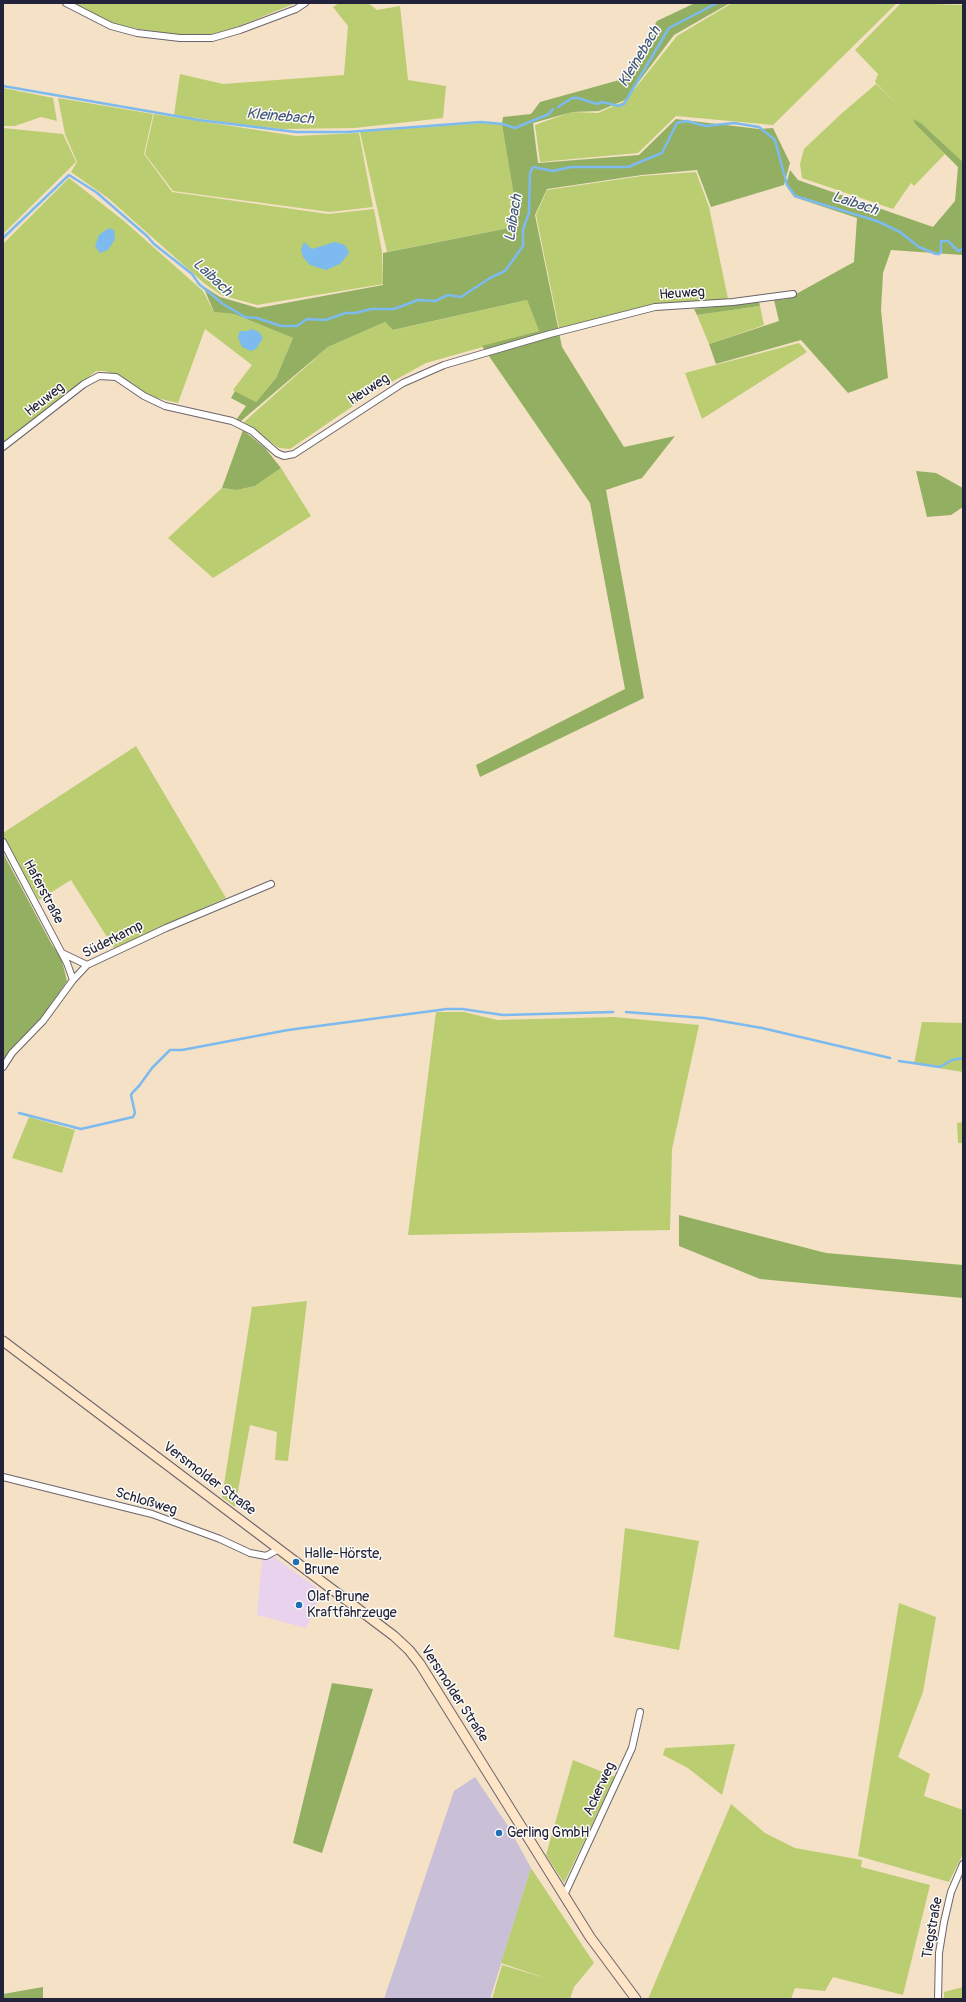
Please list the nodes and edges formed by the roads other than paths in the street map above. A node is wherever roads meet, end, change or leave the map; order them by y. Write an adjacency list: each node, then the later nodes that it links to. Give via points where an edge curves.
1 (66, 3): 2 (street, via 111,26 137,33 180,38 212,38 296,9)
2 (305, 3)
3 (793, 294): 4 (street, Heuweg, via 655,307 444,365 403,383 294,454 284,456 277,453 252,430 232,422 165,406 144,396 116,377 99,376 84,384)
4 (3, 447)
5 (3, 842): 7 (street, Haferstraße)
6 (271, 884): 8 (street, Süderkamp, via 166,928)
7 (62, 953): 8 (street); 9 (street, Haferstraße)
8 (87, 965): 9 (street, Süderkamp)
9 (73, 980): 10 (street, Süderkamp)
10 (3, 1067)
11 (3, 1341): 13 (main road, Versmolder Straße)
12 (3, 1477): 13 (street, Schloßweg, via 152,1514 250,1553 266,1556)
13 (279, 1549): 16 (main road, Versmolder Straße, via 394,1636 420,1664)
14 (640, 1712): 16 (street, Ackerweg, via 632,1748)
15 (963, 1864): 18 (street, Tiegstraße, via 951,1892 944,1922 939,1953)
16 (563, 1894): 17 (main road, Versmolder Straße, via 603,1956)
17 (636, 1999)
18 (938, 1999)

